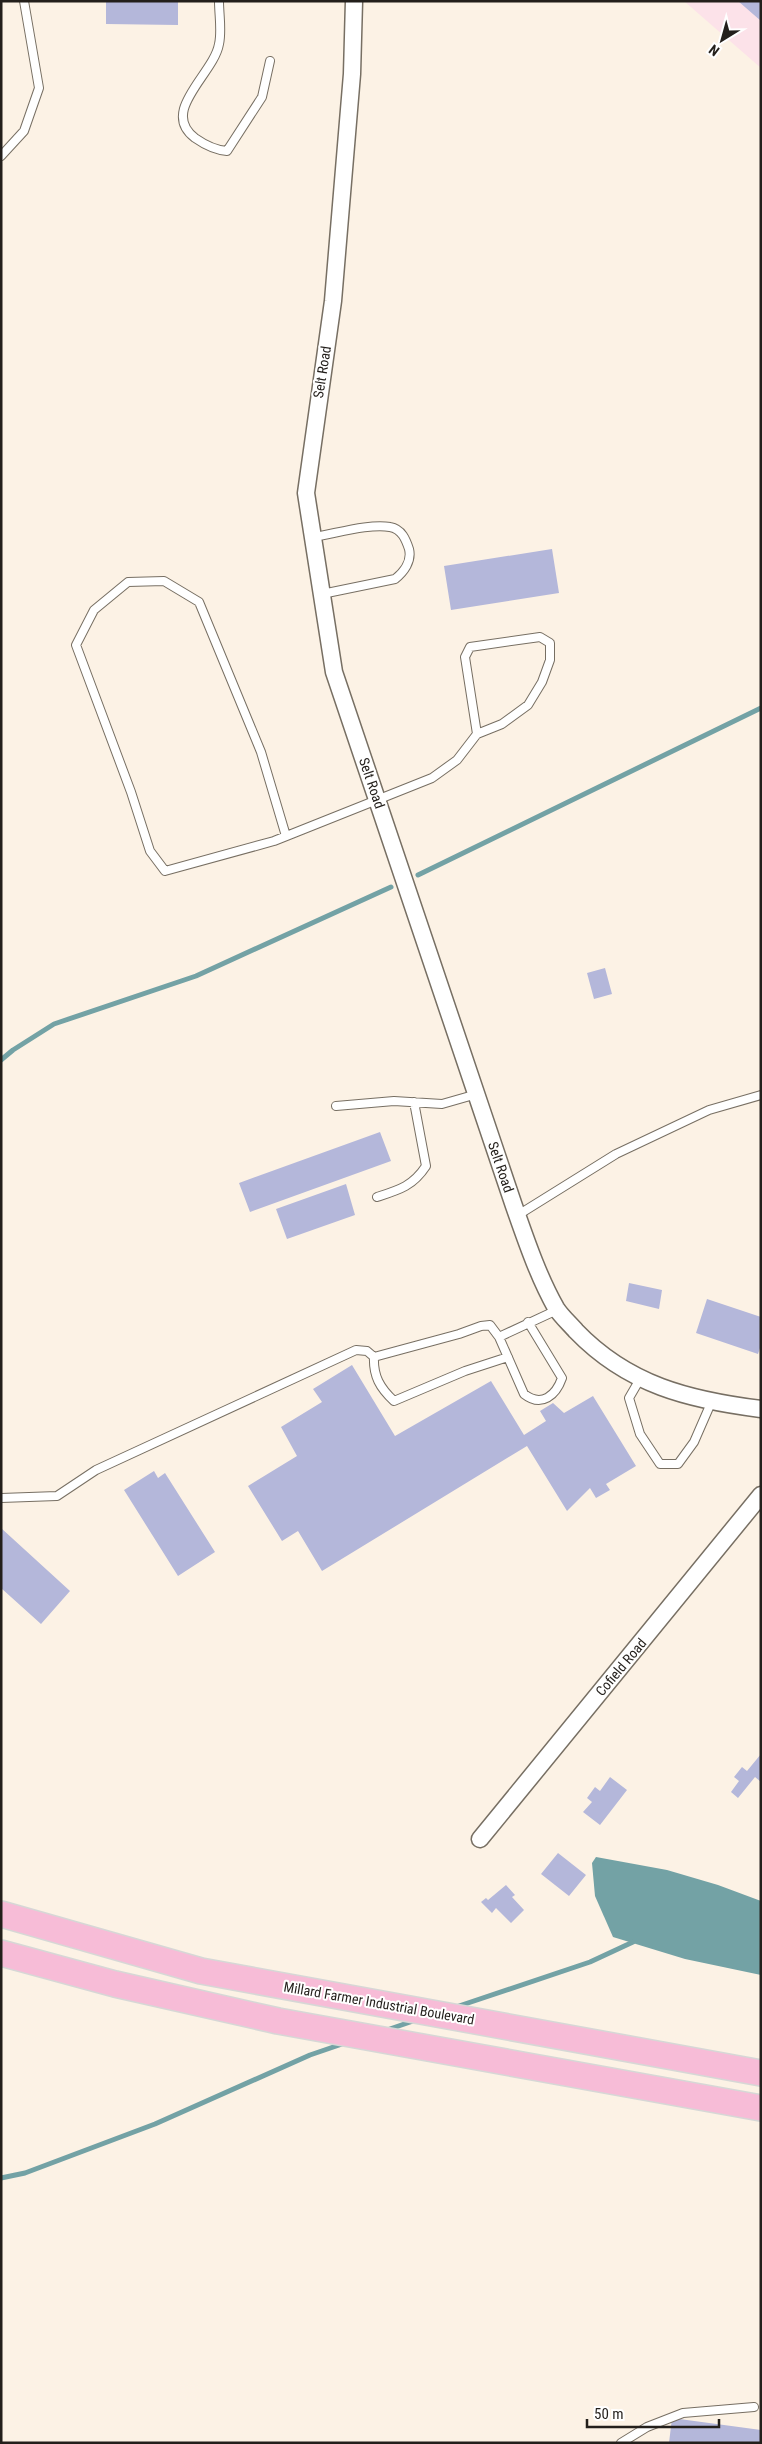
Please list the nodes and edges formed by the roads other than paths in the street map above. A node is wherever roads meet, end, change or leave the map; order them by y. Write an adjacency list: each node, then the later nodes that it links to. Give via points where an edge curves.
1 (24, 1): 5 (lane, via 40,88 24,131)
2 (220, 1): 4 (lane, via 219,45 183,106 182,120 189,134 216,150 227,152 262,98)
3 (354, 1): 6 (street, Selt Road, via 352,74 333,301 306,493)
4 (270, 61)
5 (1, 156)
6 (313, 537): 7 (street, Selt Road); 7 (lane, via 391,527 406,537 410,553 405,571 395,578)
7 (322, 594): 9 (street, Selt Road, via 334,672)
8 (477, 734): 8 (lane, via 502,724 528,704 542,682 550,660 550,643 540,637 470,647 465,657); 9 (lane, via 457,760 432,778)
9 (377, 800): 10 (lane); 11 (street, Selt Road)
10 (286, 836): 10 (lane, via 165,871 150,851 76,645 94,610 128,582 164,582 199,602 261,752)
11 (477, 1094): 13 (lane, via 442,1104); 16 (street, Selt Road)
12 (760, 1097): 16 (lane, via 710,1110 616,1154)
13 (414, 1102): 14 (lane); 15 (lane, via 426,1166 418,1179)
14 (336, 1106)
15 (377, 1197)
16 (518, 1216): 17 (street, Selt Road)
17 (557, 1310): 18 (lane); 22 (street, Selt Road, via 593,1348)
18 (528, 1322): 19 (lane); 20 (lane, via 562,1378 558,1390 541,1401 524,1394)
19 (499, 1337): 20 (lane); 21 (lane, via 490,1325 481,1326)
20 (508, 1356): 21 (lane, via 394,1401 382,1390 373,1369)
21 (374, 1357): 26 (lane, via 367,1351 356,1350 334,1359 96,1470 57,1496)
22 (640, 1378): 23 (street, Selt Road); 23 (lane, via 630,1398 640,1434 660,1464 678,1464 694,1442)
23 (711, 1403): 24 (street, Selt Road)
24 (761, 1409)
25 (761, 1495): 27 (street, Cofield Road)
26 (1, 1498)
27 (480, 1839)
28 (1, 1914): 30 (main road, Millard Farmer Industrial Boulevard, via 201,1970)
29 (1, 1952): 31 (main road, via 115,1984 278,2021)
30 (761, 2074)
31 (761, 2108)
32 (754, 2407): 33 (lane, via 683,2413 647,2427)
33 (622, 2443)

